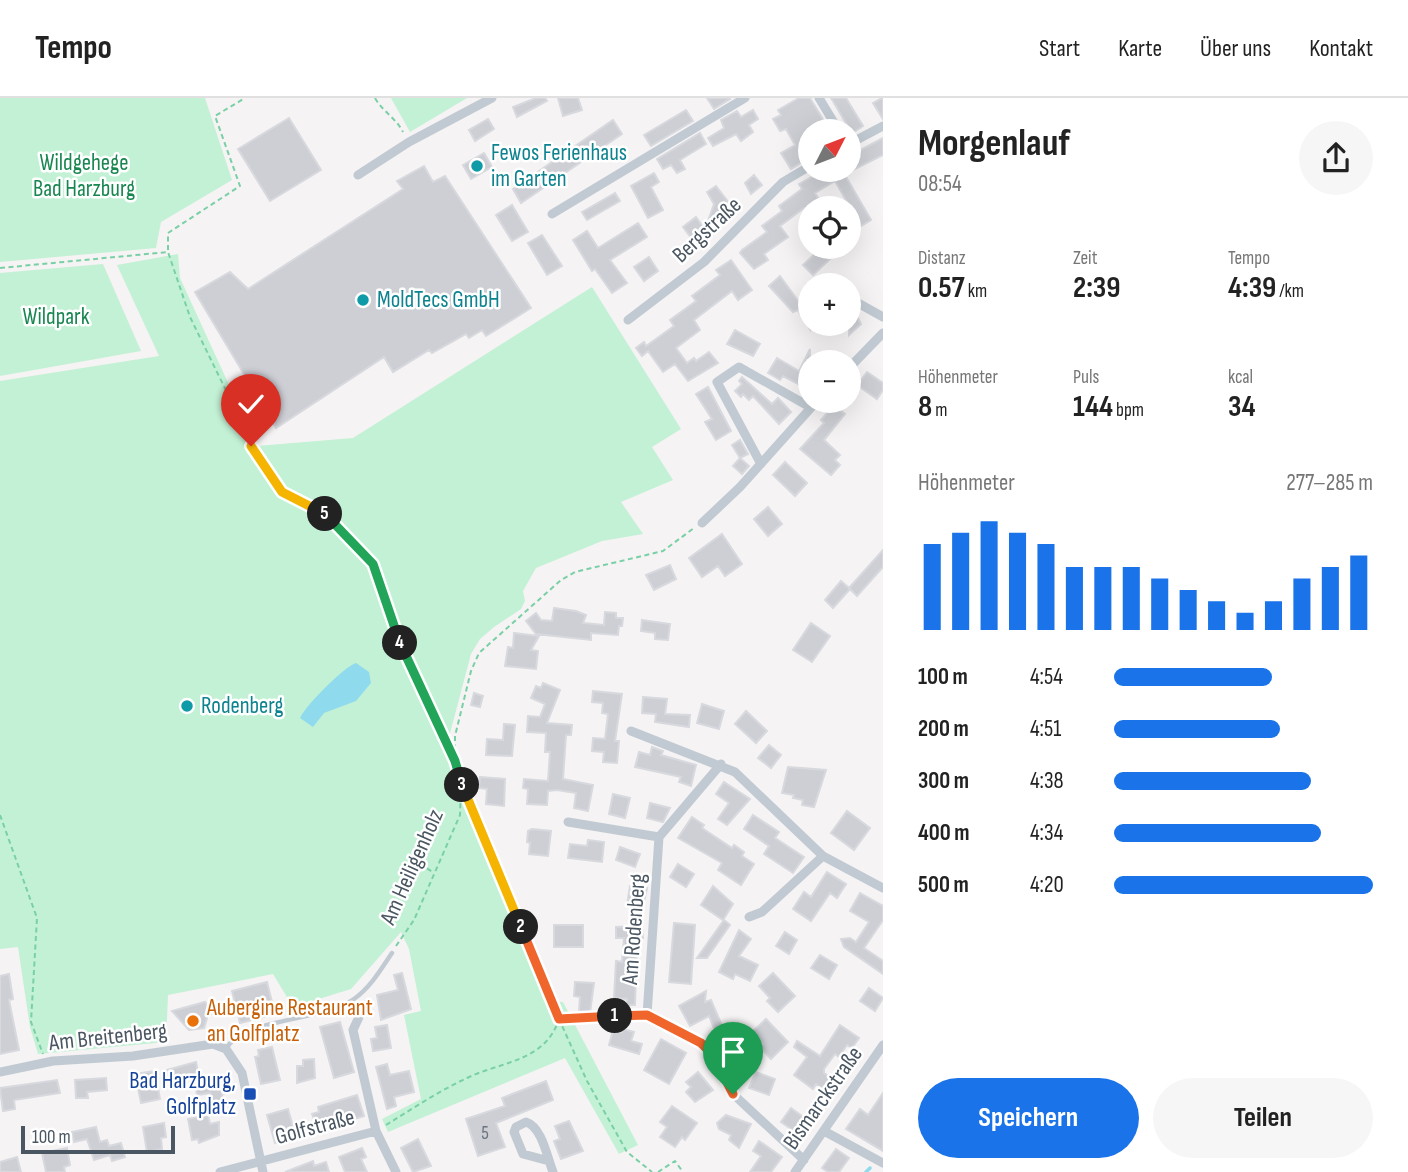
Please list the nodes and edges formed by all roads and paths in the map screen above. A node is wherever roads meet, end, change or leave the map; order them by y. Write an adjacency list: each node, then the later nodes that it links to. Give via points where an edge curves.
1 (245, 98): 13 (path, via 215,116 240,186 169,233)
2 (375, 98): 9 (path, via 382,110 396,119)
3 (492, 98): 9 (street)
4 (745, 98): 12 (street)
5 (819, 98): 6 (street)
6 (832, 119)
7 (883, 126): 8 (street)
8 (861, 138)
9 (409, 142): 11 (street)
10 (798, 173): 17 (street, Bergstraße, via 783,182 704,262)
11 (358, 175)
12 (552, 214)
13 (169, 253): 14 (path); 25 (path, via 190,317 266,472 282,492 334,520 373,564 392,626)
14 (0, 268)
15 (861, 305): 16 (street)
16 (883, 317)
17 (628, 320)
18 (883, 333): 19 (street)
19 (861, 356)
20 (798, 397): 22 (street, via 739,368 717,382)
21 (805, 413): 22 (street)
22 (761, 464): 23 (street)
23 (702, 523): 25 (path, Am Heiligenholz, via 663,551 575,572 491,640 471,671 455,736)
24 (631, 731): 26 (street)
25 (455, 761): 27 (path, Am Heiligenholz)
26 (721, 764): 30 (street); 31 (street)
27 (461, 782): 32 (path, Am Heiligenholz, via 460,815); 39 (path)
28 (0, 815): 42 (path, via 37,918 31,1022)
29 (568, 822): 30 (street)
30 (659, 837): 37 (street, Am Rodenberg)
31 (823, 856): 33 (street); 34 (street, via 762,912)
32 (435, 873): 35 (path, via 419,863); 36 (path, Am Heiligenholz, via 414,920)
33 (883, 888)
34 (749, 917)
35 (381, 918)
36 (392, 953): 41 (lane, Am Heiligenholz, via 370,985 353,1000 323,1013 245,1031)
37 (647, 1015): 39 (path); 46 (street, Am Rodenberg, via 707,1048 733,1094)
38 (359, 1017): 44 (street, via 353,1030)
39 (559, 1019): 44 (path, via 543,1046 518,1062 468,1077); 54 (path, via 627,1152)
40 (883, 1045): 45 (street, Bismarckstraße)
41 (226, 1049): 43 (street, Am Breitenberg, via 213,1044 133,1056 52,1060); 47 (street, via 242,1073)
42 (44, 1055)
43 (0, 1072)
44 (376, 1131): 47 (street, Golfstraße); 52 (street, Golfstraße)
45 (824, 1131): 46 (street, Bismarckstraße); 49 (street)
46 (804, 1160): 57 (street, Bismarckstraße)
47 (260, 1161): 50 (street, Golfstraße); 51 (street)
48 (548, 1161): 48 (street, via 536,1128 527,1122 516,1127 523,1154); 53 (street)
49 (883, 1163)
50 (219, 1172)
51 (262, 1172)
52 (396, 1172)
53 (552, 1172)
54 (652, 1172)
55 (658, 1172): 56 (path, via 675,1161)
56 (683, 1172)
57 (795, 1172)

